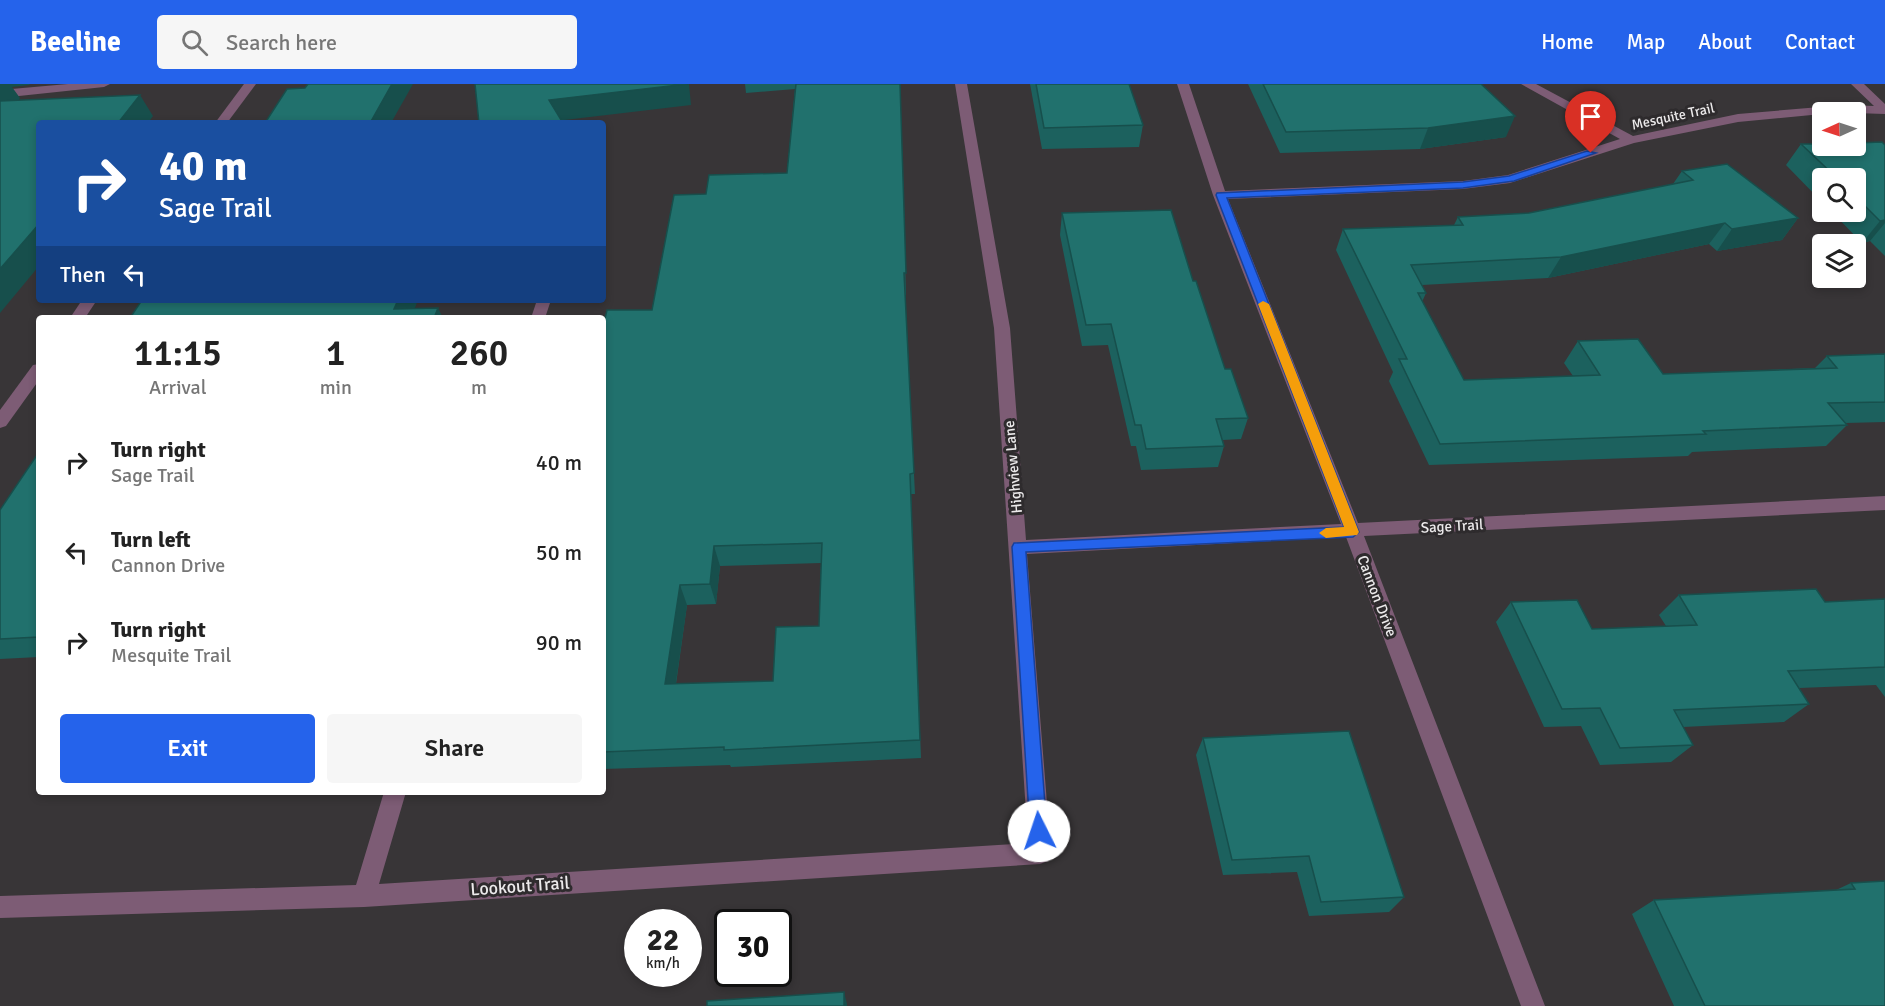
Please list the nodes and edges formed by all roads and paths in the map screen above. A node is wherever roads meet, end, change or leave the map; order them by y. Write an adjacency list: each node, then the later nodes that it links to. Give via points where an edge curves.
1 (104, 84): 7 (street)
2 (250, 84): 9 (street)
3 (961, 84): 16 (street, Highview Lane, via 1002,328)
4 (1184, 84): 11 (street, Cannon Drive)
5 (1527, 84): 10 (street)
6 (1857, 84): 8 (street)
7 (0, 94)
8 (1885, 110): 10 (street, Mesquite Trail, via 1844,109 1738,118)
9 (223, 120)
10 (1631, 140): 11 (street, Mesquite Trail, via 1510,179 1463,185)
11 (1221, 195): 15 (street, Cannon Drive)
12 (36, 373): 13 (street)
13 (0, 422)
14 (1885, 504): 15 (street, Sage Trail)
15 (1353, 532): 16 (street, Sage Trail); 21 (street, Cannon Drive)
16 (1019, 547): 18 (street, Highview Lane)
17 (394, 795): 19 (street)
18 (1040, 853): 19 (street, Lookout Trail)
19 (364, 896): 20 (street, Lookout Trail)
20 (0, 907)
21 (1533, 1006)

